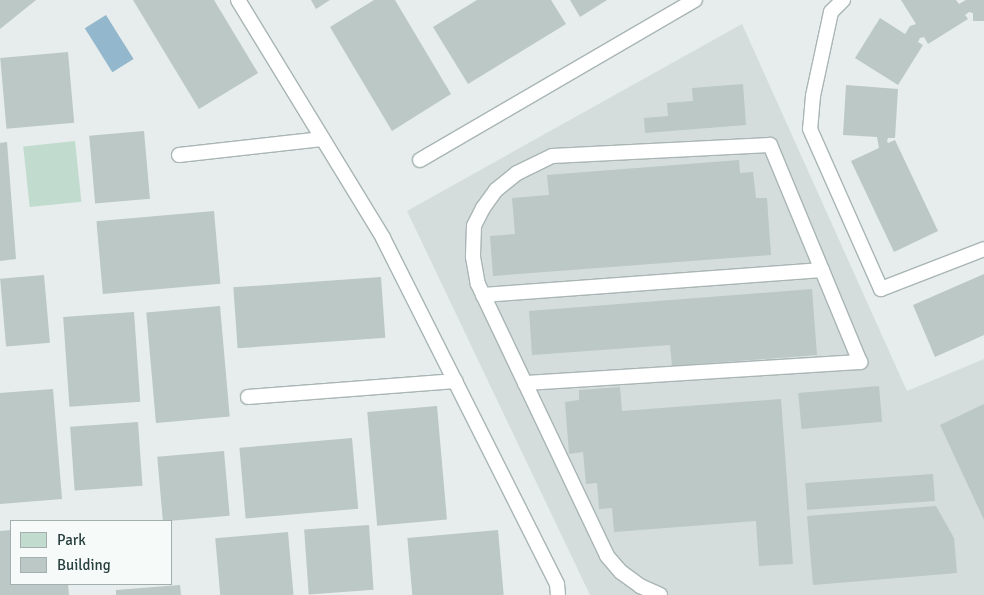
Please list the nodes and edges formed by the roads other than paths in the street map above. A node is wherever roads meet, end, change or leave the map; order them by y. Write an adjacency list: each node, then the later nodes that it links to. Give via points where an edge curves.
1 (238, 0): 4 (lane)
2 (695, 0): 6 (lane)
3 (843, 0): 7 (lane, via 831,12 813,96 810,130 881,289)
4 (322, 139): 5 (lane); 10 (lane, via 383,238)
5 (179, 156)
6 (420, 160)
7 (984, 249)
8 (822, 270): 9 (lane); 9 (lane, via 770,145 552,156 517,173 496,190 482,208 474,226 473,257); 11 (lane, via 860,362)
9 (483, 295): 11 (lane)
10 (455, 381): 12 (lane); 13 (lane, via 557,584)
11 (525, 384): 14 (lane, via 606,556 620,572)
12 (248, 396)
13 (558, 595)
14 (660, 595)

